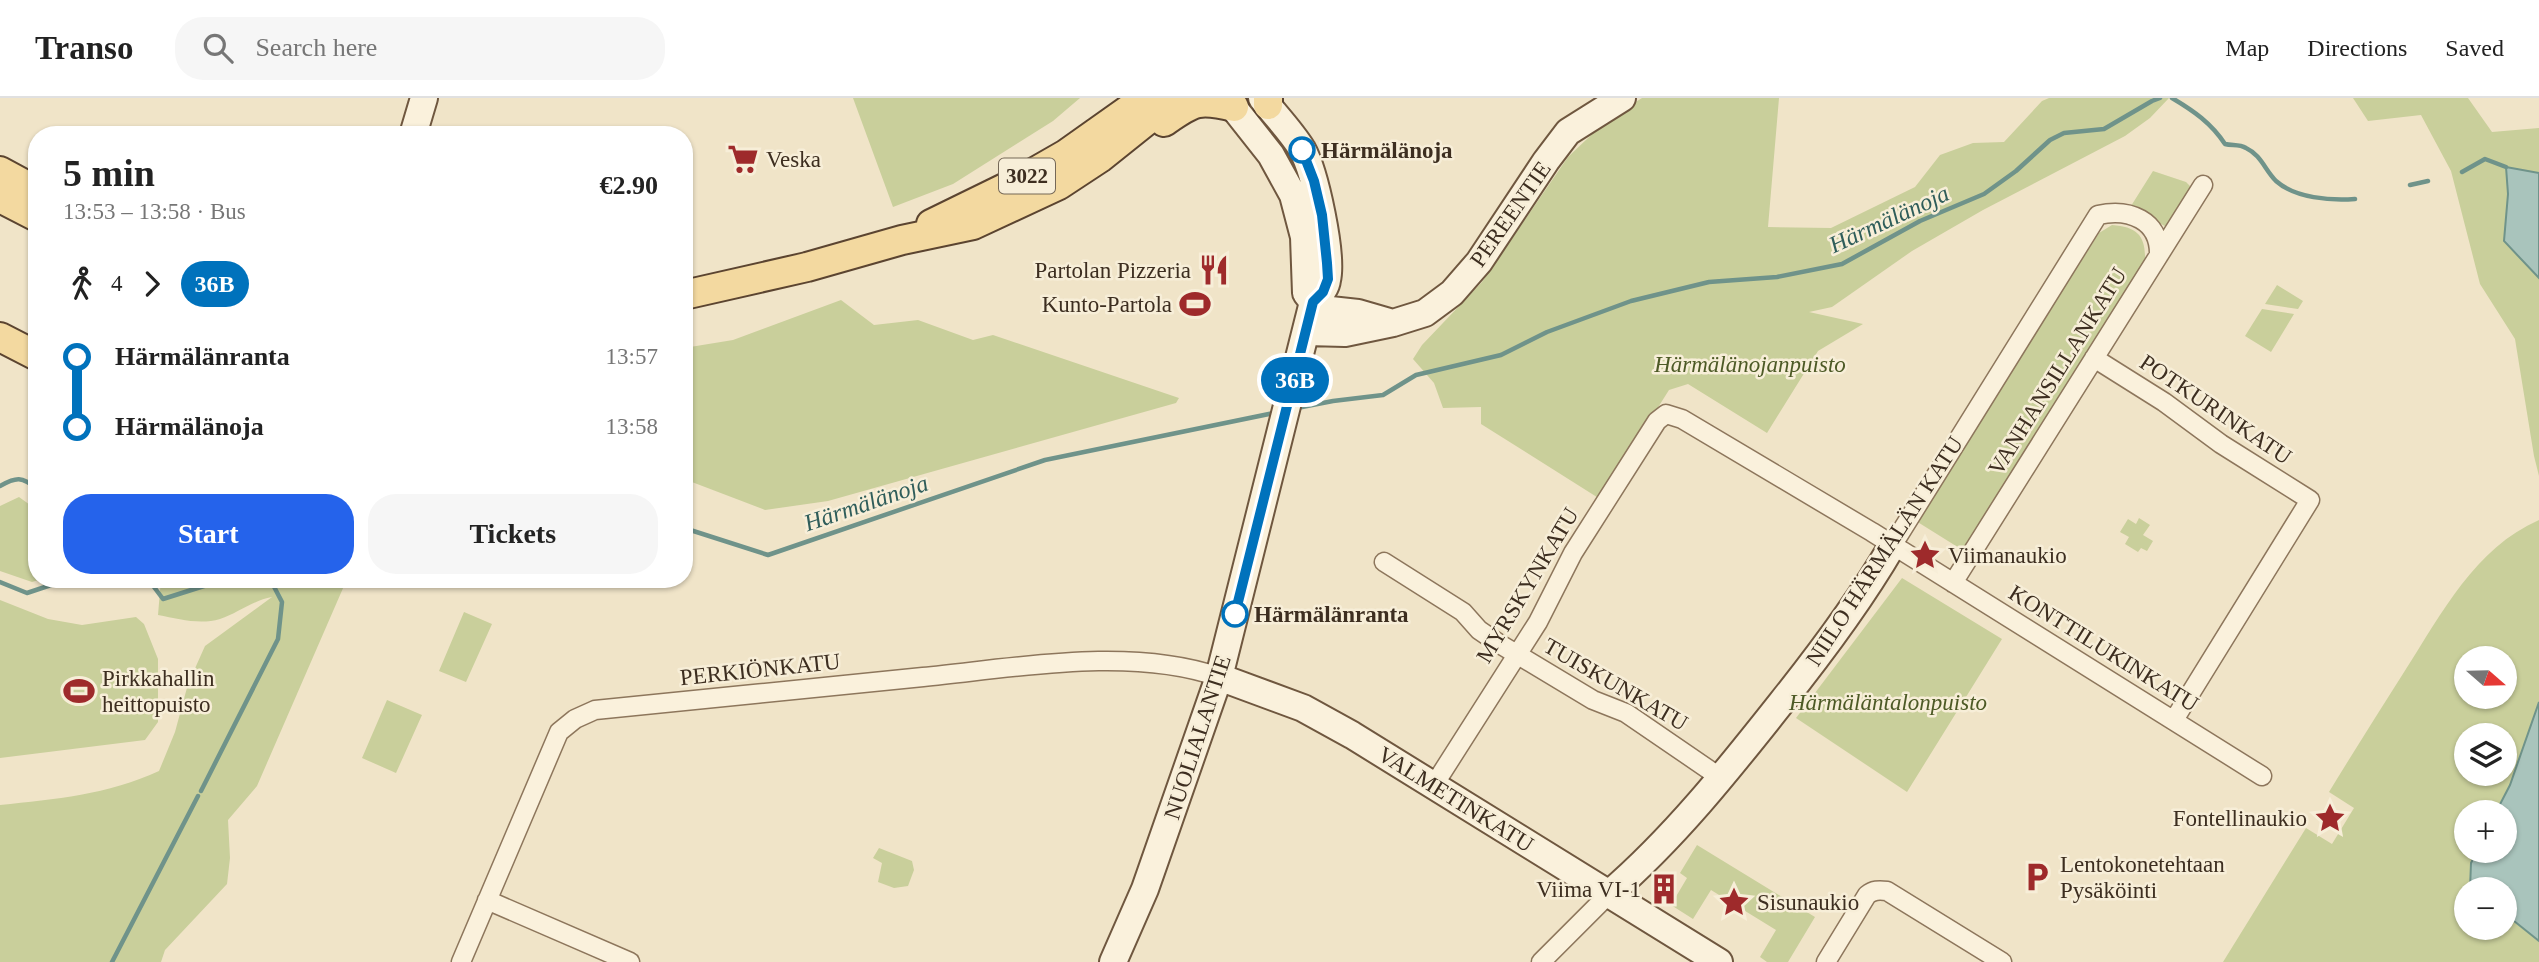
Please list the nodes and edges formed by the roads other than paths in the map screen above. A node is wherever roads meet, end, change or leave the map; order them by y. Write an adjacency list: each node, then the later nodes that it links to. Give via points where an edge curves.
1 (424, 98): 8 (street)
2 (438, 98): 9 (street)
3 (1145, 98): 16 (main road, 3022, via 1054,160)
4 (1175, 98): 10 (main road, 3022)
5 (1622, 98): 19 (street, PEREENTIE, via 1568,132 1479,262 1452,293 1425,313 1345,333)
6 (1266, 101): 19 (street, NUOLIALANTIE, via 1302,150 1322,215 1328,279)
7 (1230, 102): 10 (main road, via 1195,101 1152,131); 19 (street, NUOLIALANTIE, via 1271,155 1293,195 1304,237)
8 (416, 126)
9 (430, 126)
10 (1132, 133): 16 (main road, 3022, via 1059,185 1015,207 973,225)
11 (0, 171): 13 (main road)
12 (2203, 185): 17 (street, VANHANSILLANKATU)
13 (28, 186)
14 (0, 198): 15 (main road)
15 (28, 212)
16 (902, 240): 18 (main road, 3022)
17 (2159, 255): 22 (street, VANHANSILLANKATU); 24 (street, NIILO HÄRMÄLÄN KATU, via 2159,242 2149,225 2123,212 2098,215)
18 (693, 293)
19 (1311, 314): 28 (street, NUOLIALANTIE)
20 (0, 337): 21 (main road)
21 (28, 351)
22 (2094, 358): 26 (street, VANHANSILLANKATU); 29 (street, POTKURINKATU, via 2310,500)
23 (1666, 414): 24 (street, KONTTILUKINKATU, via 1682,419); 27 (street, MYRSKYNKATU, via 1657,421 1573,553)
24 (1892, 546): 26 (street, KONTTILUKINKATU); 31 (street, NIILO HÄRMÄLÄN KATU, via 1818,656)
25 (1384, 562): 27 (street, TUISKUNKATU, via 1463,612 1479,630)
26 (1953, 583): 29 (street, KONTTILUKINKATU)
27 (1517, 654): 31 (street, TUISKUNKATU, via 1593,700 1626,713); 32 (street, MYRSKYNKATU)
28 (1219, 677): 32 (street, VALMETINKATU, via 1303,708); 34 (street, PERKIÖNKATU, via 1191,667 1121,661 594,710 559,732); 37 (street, NUOLIALANTIE, via 1146,889)
29 (2174, 720): 30 (street, KONTTILUKINKATU)
30 (2262, 776)
31 (1721, 778): 33 (street, NIILO HÄRMÄLÄN KATU, via 1672,834)
32 (1434, 785): 33 (street, VALMETINKATU)
33 (1609, 894): 38 (street); 39 (street, VALMETINKATU)
34 (487, 900): 35 (street, PERKIÖNKATU); 36 (street)
35 (461, 962)
36 (630, 962)
37 (1114, 962)
38 (1541, 962)
39 (1719, 962)
40 (1826, 962): 41 (street, via 1867,895 1881,890)
41 (2002, 962)

